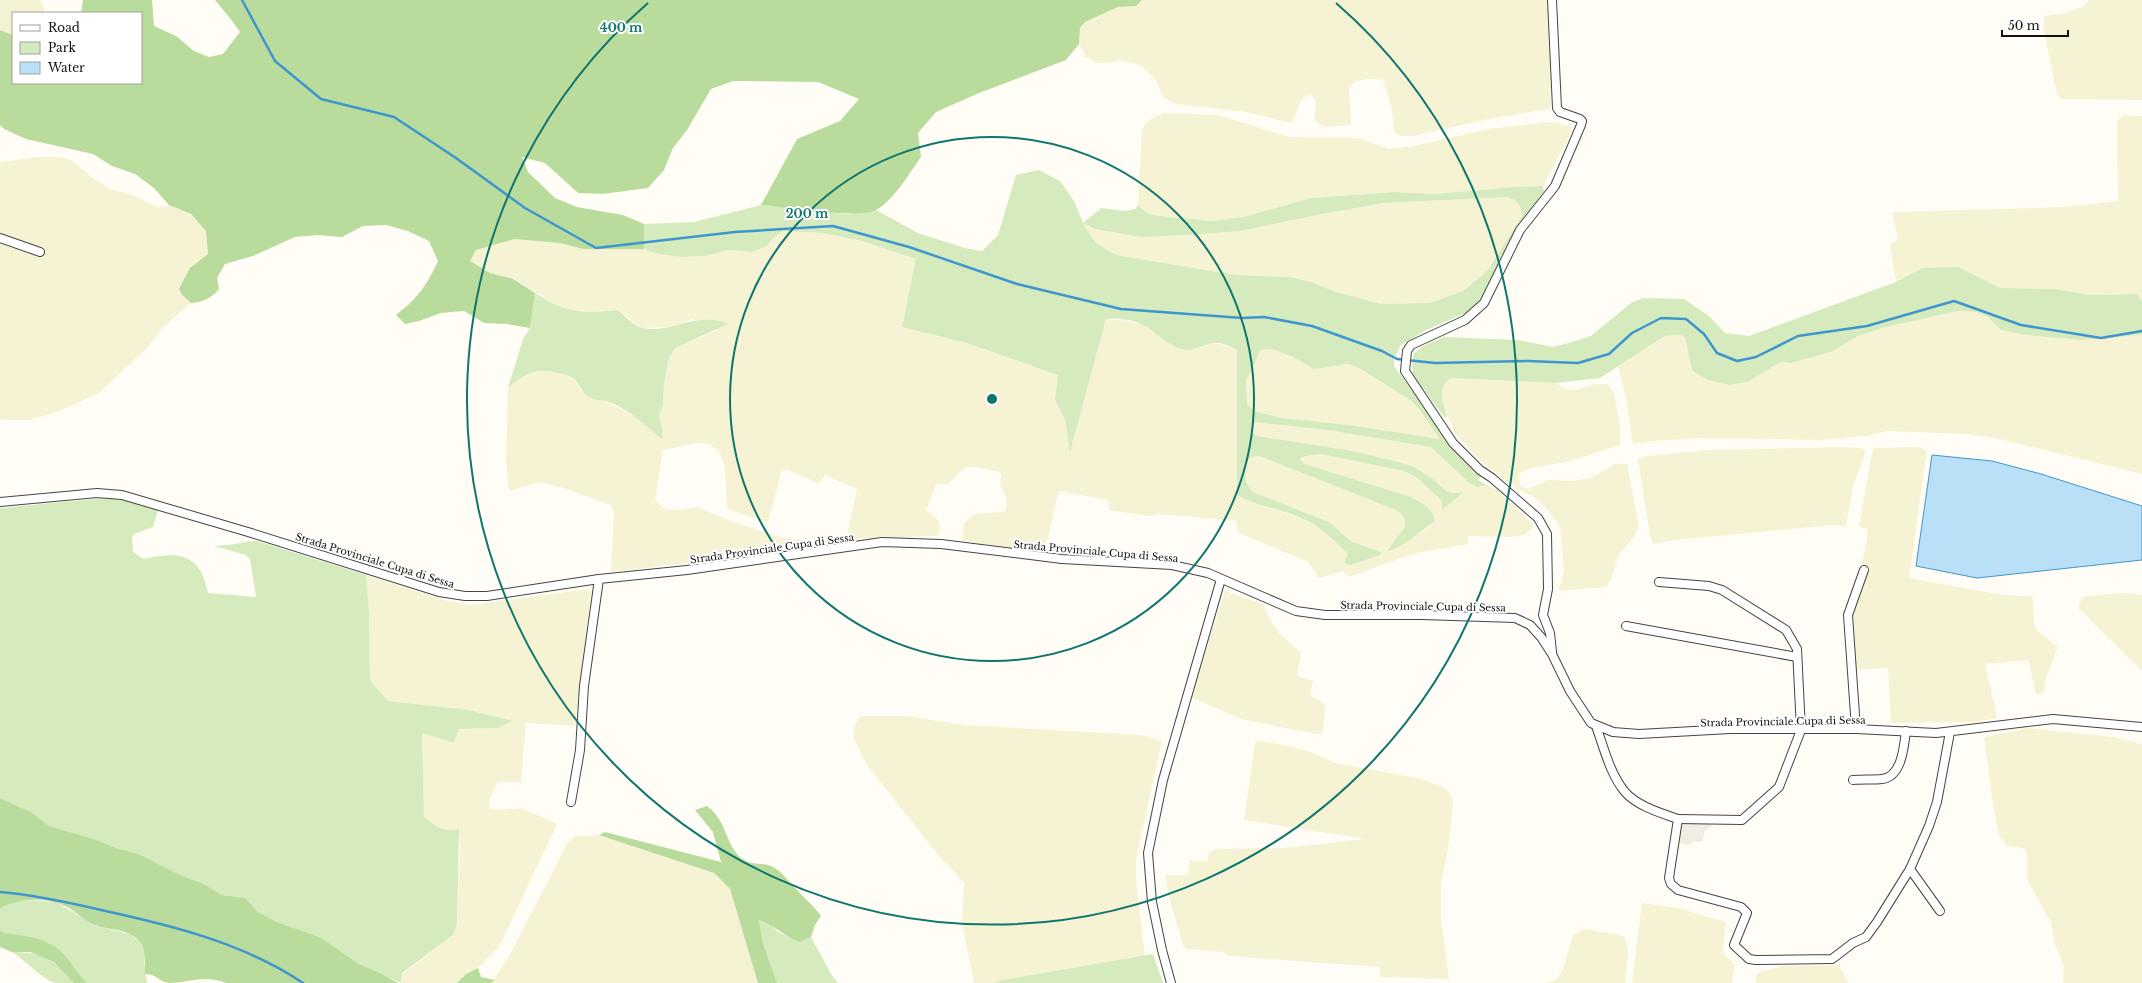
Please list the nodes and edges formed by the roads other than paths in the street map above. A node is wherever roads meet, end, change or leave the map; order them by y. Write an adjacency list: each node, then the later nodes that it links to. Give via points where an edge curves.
1 (1552, 0): 10 (street, via 1557,108 1560,112 1578,117 1582,121 1573,145 1555,186 1520,230 1484,303 1465,320 1415,342 1407,351 1405,371 1453,443 1480,470 1538,518 1547,534 1548,589 1543,615 1552,640)
2 (0, 238): 3 (street)
3 (40, 252)
4 (0, 502): 6 (street, Strada Provinciale Cupa di Sessa, via 97,493 122,495 439,592 465,596 487,596)
5 (1864, 570): 14 (street, via 1848,615)
6 (600, 579): 7 (street, Strada Provinciale Cupa di Sessa, via 687,570 882,542 908,542 1062,559 1172,565 1208,573); 19 (street, via 584,686 580,750)
7 (1221, 579): 10 (street, Strada Provinciale Cupa di Sessa, via 1296,610 1325,615 1515,618 1535,629); 23 (street, via 1163,780 1148,853 1152,902)
8 (1659, 582): 11 (street, via 1709,586 1722,590 1786,630 1797,649)
9 (1626, 626): 11 (street)
10 (1552, 654): 12 (street, Strada Provinciale Cupa di Sessa, via 1570,691 1586,716)
11 (1797, 657): 15 (street)
12 (1596, 726): 15 (street, Strada Provinciale Cupa di Sessa, via 1614,732 1639,734 1730,729); 20 (street, via 1617,779 1626,793 1660,813)
13 (2142, 727): 17 (street, Strada Provinciale Cupa di Sessa, via 2053,719)
14 (1856, 729): 15 (street, Strada Provinciale Cupa di Sessa); 16 (street, Strada Provinciale Cupa di Sessa)
15 (1801, 730): 20 (street, via 1779,787 1742,820)
16 (1906, 731): 17 (street, Strada Provinciale Cupa di Sessa); 18 (street, via 1904,749 1894,773 1883,779)
17 (1950, 732): 21 (street, via 1937,802)
18 (1853, 780)
19 (571, 802)
20 (1678, 819): 21 (street, via 1669,878 1671,884 1678,890 1741,907 1747,913 1734,945 1749,959 1832,959 1866,936)
21 (1910, 870): 22 (street)
22 (1940, 911)
23 (1171, 983)

